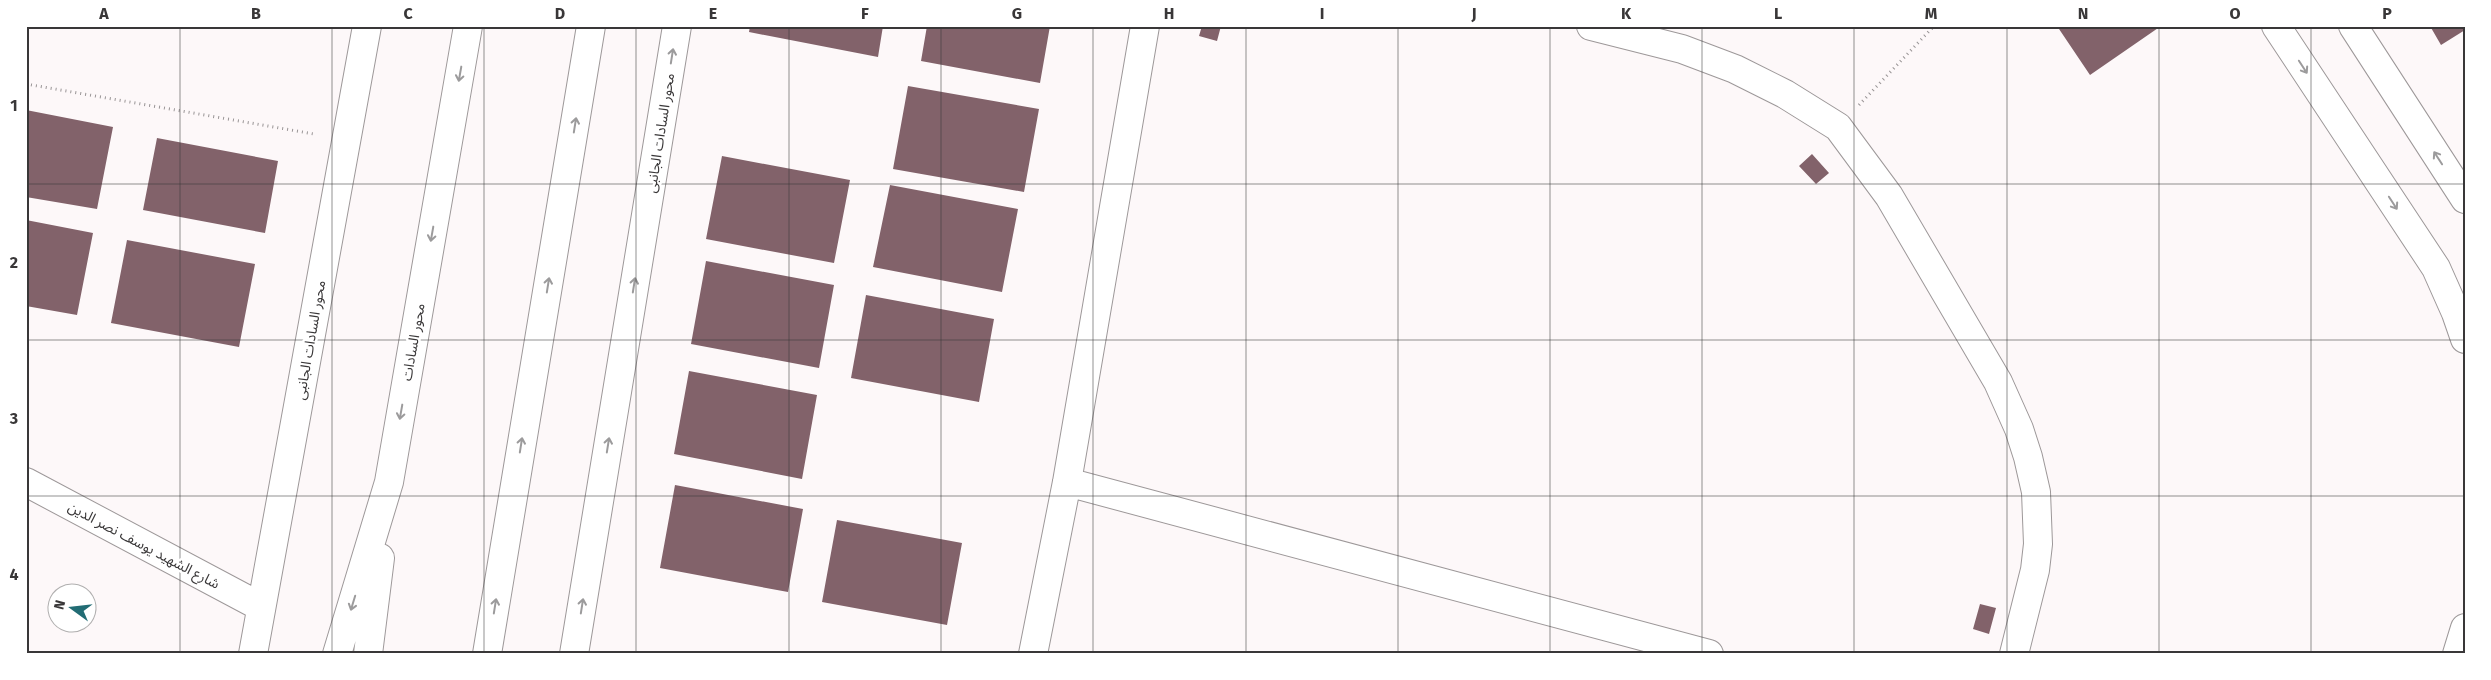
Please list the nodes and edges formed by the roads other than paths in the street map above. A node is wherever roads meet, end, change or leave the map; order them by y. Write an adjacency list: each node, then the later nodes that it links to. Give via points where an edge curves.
1 (366, 26): 14 (street, محور السادات الجانبى, via 348,140)
2 (468, 26): 12 (street, محور السادات, one-way to 12)
3 (591, 26): 19 (street, one-way to 3)
4 (677, 26): 20 (street, محور السادات الجانبى, one-way to 4)
5 (1145, 26): 13 (street)
6 (1591, 26): 23 (street, via 1682,49 1735,69 1785,94 1838,127 1889,196 1998,382 2019,429 2036,492 2038,529 2035,570)
7 (2276, 26): 10 (street, one-way to 10, via 2436,268)
8 (2353, 26): 9 (street, one-way to 8)
9 (2465, 198)
10 (2465, 340)
11 (26, 482): 14 (street, شارع الشهيد يوسف نصر الدين)
12 (389, 482): 17 (street, محور السادات, one-way to 17); 18 (street)
13 (1067, 482): 21 (street); 22 (street)
14 (261, 607): 16 (street, محور السادات الجانبى)
15 (2465, 628): 24 (street)
16 (253, 654)
17 (337, 654)
18 (368, 654)
19 (487, 654)
20 (574, 654)
21 (1033, 654)
22 (1710, 654)
23 (2014, 654)
24 (2458, 654)

